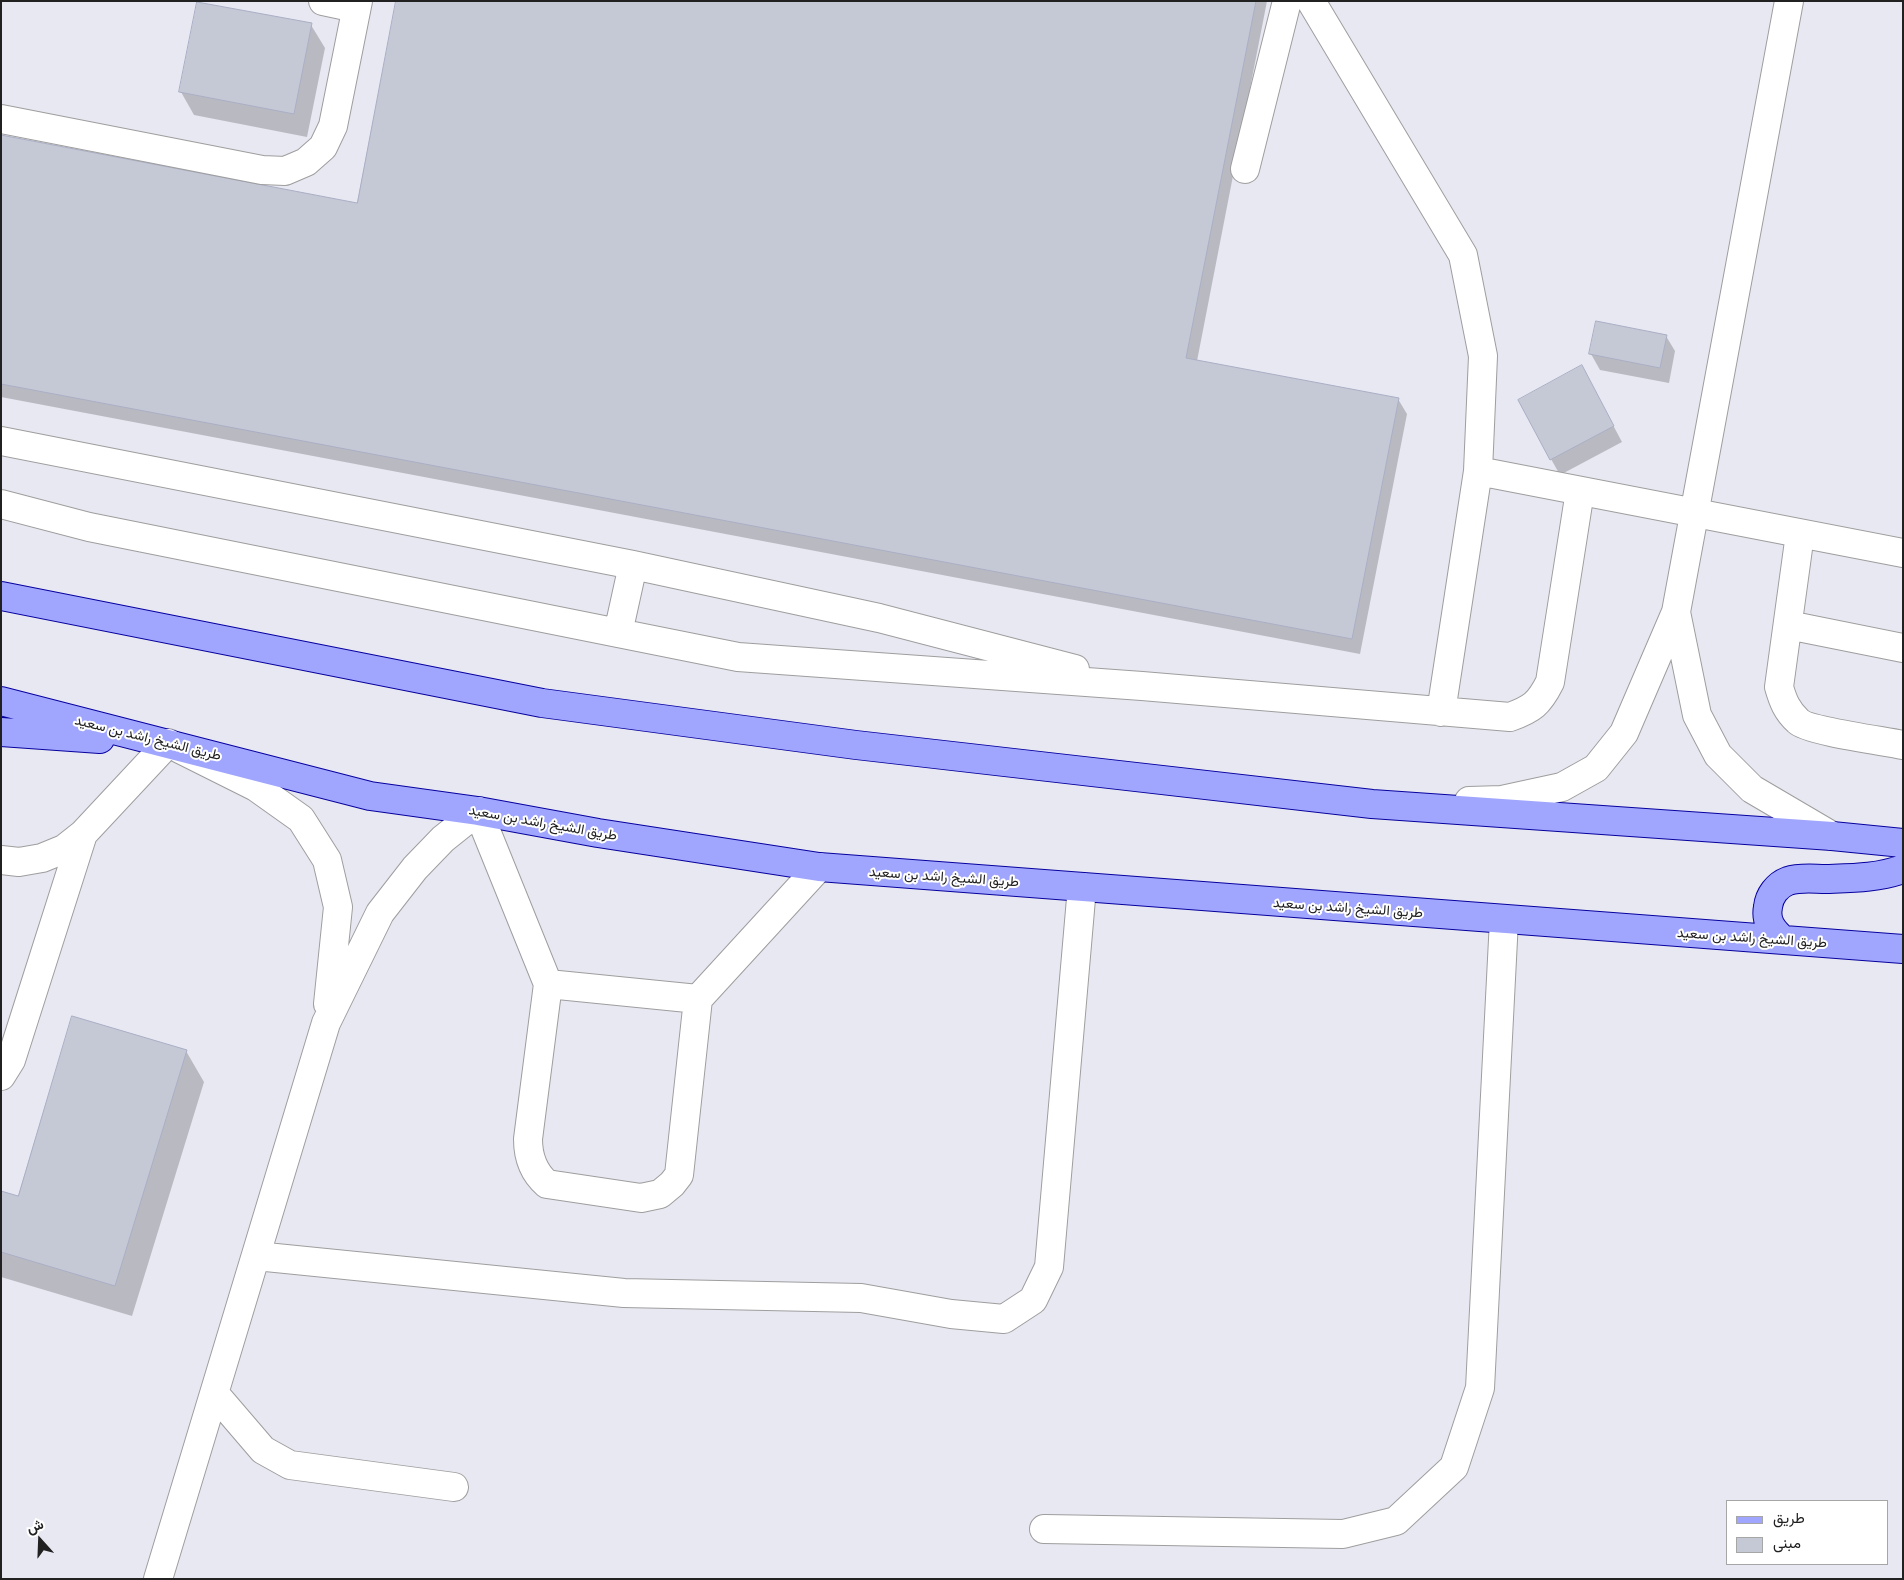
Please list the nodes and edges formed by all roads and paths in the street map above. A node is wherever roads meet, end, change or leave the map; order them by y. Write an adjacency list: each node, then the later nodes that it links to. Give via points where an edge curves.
1 (323, 1): 5 (street)
2 (1287, 1): 7 (street)
3 (1311, 1): 9 (street, via 1463,255 1483,356)
4 (1789, 1): 12 (street)
5 (357, 5): 6 (street, via 333,126 323,147 306,162 285,171 262,170)
6 (1, 119)
7 (1246, 169)
8 (1, 441): 15 (street)
9 (1478, 471): 10 (street); 23 (street)
10 (1580, 491): 12 (street); 23 (street, via 1550,682 1542,699 1528,710 1510,717)
11 (1, 504): 19 (street, via 89,527)
12 (1694, 513): 13 (street); 17 (street)
13 (1800, 534): 14 (street); 18 (street)
14 (1903, 553)
15 (634, 565): 19 (street); 21 (street, via 879,618)
16 (5, 600): 27 (main road, via 542,703 856,745)
17 (1676, 612): 27 (street, via 1624,733 1596,768 1562,786 1502,800); 30 (street, via 1697,715 1718,755 1752,789)
18 (1788, 626): 20 (street); 26 (street, via 1779,687 1785,706 1799,722 1821,730)
19 (618, 633): 21 (street, via 738,657)
20 (1903, 648)
21 (1142, 686): 23 (street)
22 (1, 701): 25 (main road, طريق الشيخ راشد بن سعيد)
23 (1441, 712)
24 (1, 732): 25 (main road)
25 (168, 743): 28 (main road, طريق الشيخ راشد بن سعيد, via 370,796); 29 (street); 41 (street, via 256,786 301,818 326,860 338,907)
26 (1903, 745)
27 (1372, 804): 30 (main road)
28 (478, 811): 33 (main road, طريق الشيخ راشد بن سعيد); 39 (street); 41 (street, via 443,839 415,868 380,913)
29 (83, 834): 32 (street, via 64,849 42,858 19,862); 42 (street, via 12,1060)
30 (1832, 836): 31 (main road)
31 (1903, 843)
32 (1, 860)
33 (819, 867): 35 (main road, طريق الشيخ راشد بن سعيد); 40 (street)
34 (1903, 869): 37 (main road, via 1877,876 1787,882 1777,888 1767,910 1768,922)
35 (1082, 887): 36 (main road, طريق الشيخ راشد بن سعيد); 43 (street, via 1049,1267 1033,1300 1004,1319 951,1314 862,1298 624,1292)
36 (1504, 920): 37 (main road, طريق الشيخ راشد بن سعيد); 46 (street, via 1480,1388 1454,1467 1396,1521 1343,1534)
37 (1783, 940): 38 (main road, طريق الشيخ راشد بن سعيد)
38 (1903, 948)
39 (548, 984): 40 (street); 40 (street, via 528,1154 538,1176 547,1184 641,1198 660,1194 679,1175)
40 (698, 999)
41 (326, 1023): 43 (street)
42 (1, 1076)
43 (256, 1256): 44 (street)
44 (215, 1394): 45 (street, via 263,1450 290,1465); 47 (street)
45 (454, 1487)
46 (1044, 1529)
47 (158, 1579)

